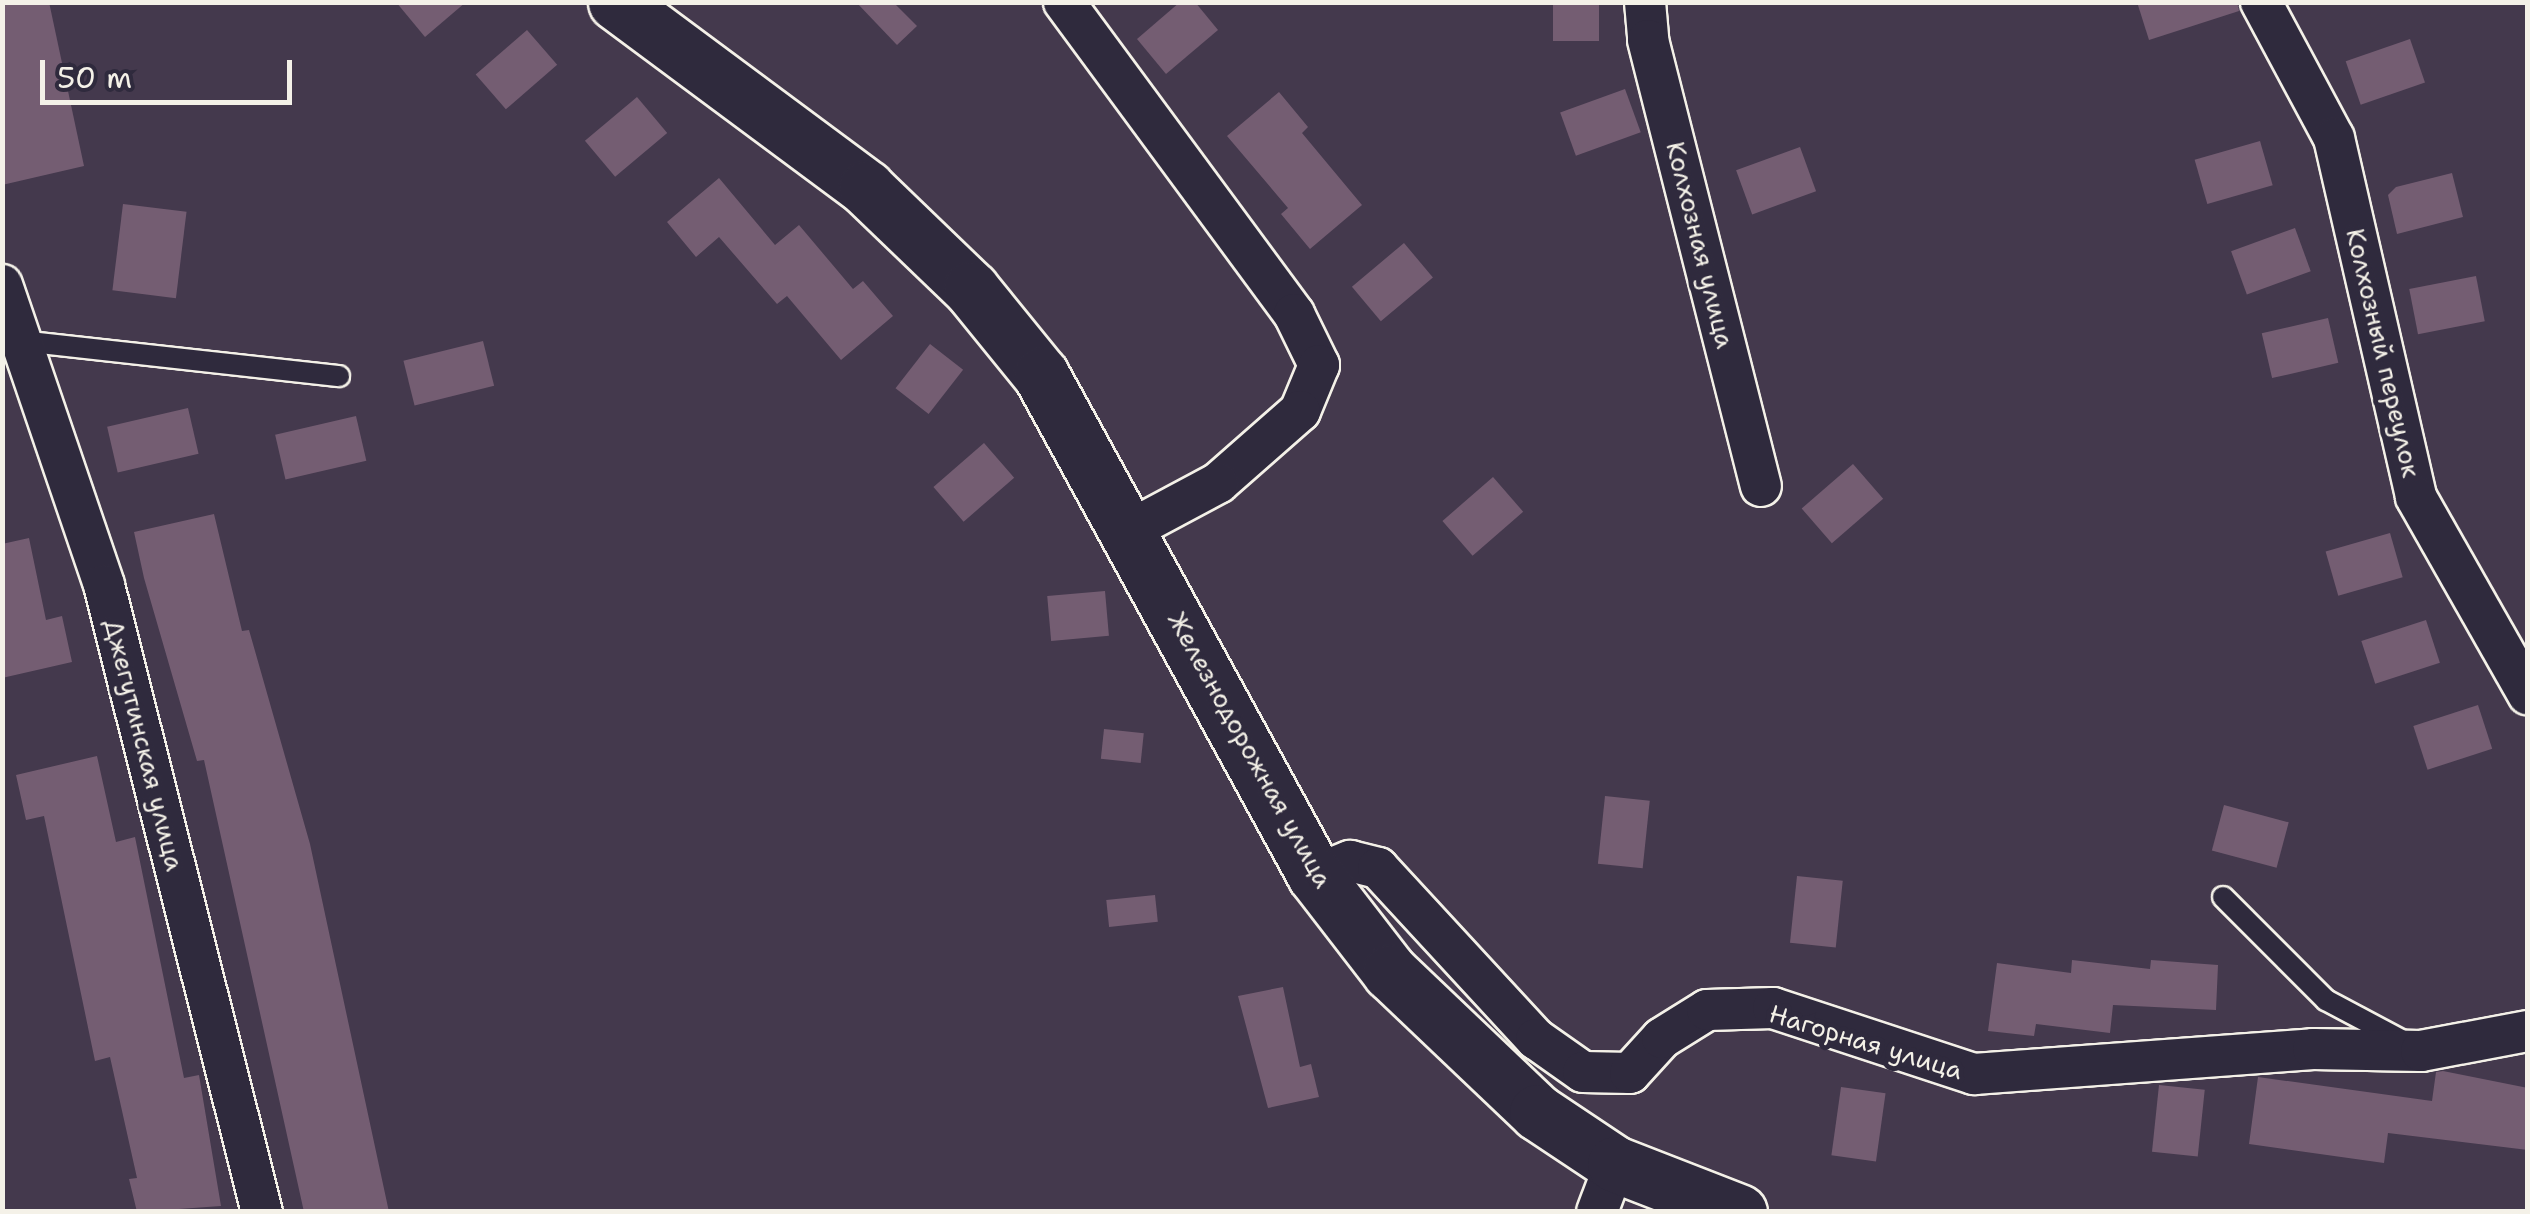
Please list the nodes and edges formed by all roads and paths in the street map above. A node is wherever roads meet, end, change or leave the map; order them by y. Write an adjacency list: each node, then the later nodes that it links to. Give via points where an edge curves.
1 (616, 2): 9 (main road, Железнодорожная улица, via 866,188 971,289 1041,376)
2 (1064, 2): 9 (street, via 1294,314 1318,366 1300,411 1218,483)
3 (1645, 2): 8 (street, Колхозная улица, via 1648,40)
4 (2261, 2): 10 (street, Колхозный переулок, via 2334,138 2416,498)
5 (2, 285): 6 (street, Джегутинская улица)
6 (21, 341): 7 (lane); 16 (street, Джегутинская улица, via 104,586)
7 (339, 376)
8 (1761, 486)
9 (1130, 530): 11 (main road, Железнодорожная улица)
10 (2528, 694)
11 (1314, 875): 14 (street, Нагорная улица, via 1350,861 1378,868 1536,1039 1583,1072 1630,1073 1662,1038 1706,1010 1774,1008 1974,1074 2313,1049); 15 (main road, Железнодорожная улица, via 1390,972 1538,1112)
12 (2223, 897): 14 (lane, via 2326,1000)
13 (2528, 1031): 14 (street, Нагорная улица)
14 (2421, 1051)
15 (1606, 1188): 17 (main road, Железнодорожная улица)
16 (262, 1212)
17 (1739, 1212)

